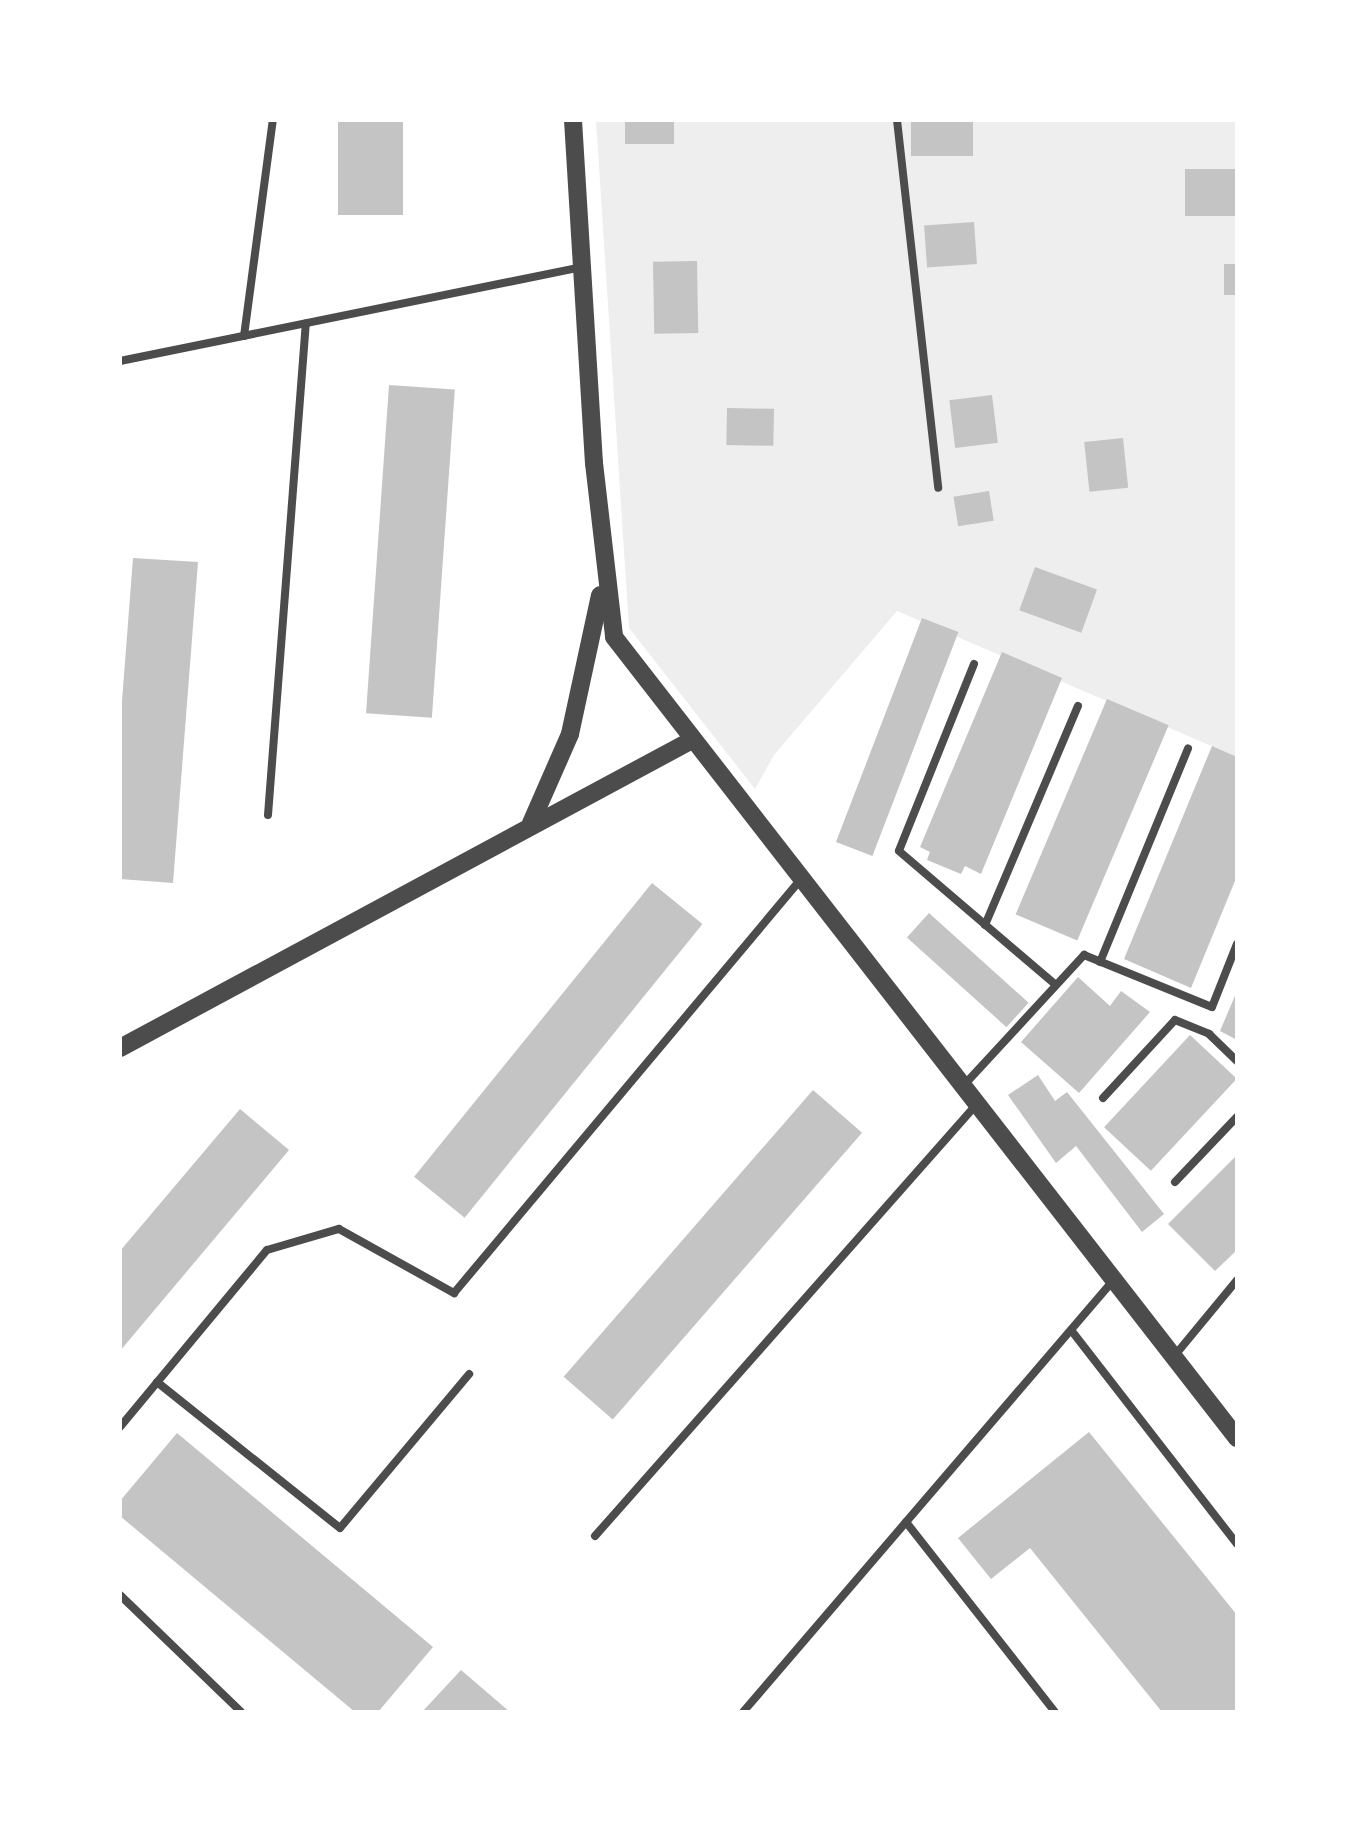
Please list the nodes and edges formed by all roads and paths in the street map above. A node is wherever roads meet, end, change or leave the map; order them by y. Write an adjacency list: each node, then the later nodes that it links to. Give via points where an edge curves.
1 (274, 120): 6 (lane)
2 (573, 120): 4 (street)
3 (897, 120): 8 (lane)
4 (582, 267): 5 (lane); 9 (street)
5 (306, 323): 6 (lane); 14 (lane)
6 (244, 336): 7 (lane)
7 (120, 360)
8 (938, 488)
9 (604, 574): 12 (street, via 614,637); 15 (street, via 570,734)
10 (974, 664): 17 (lane, via 899,851)
11 (1078, 706): 17 (lane)
12 (692, 740): 15 (street); 16 (street)
13 (1188, 748): 19 (lane)
14 (268, 815)
15 (530, 823): 21 (street)
16 (801, 879): 23 (street); 33 (lane, via 454,1293 339,1229 267,1250)
17 (985, 925): 20 (lane)
18 (1237, 944): 19 (lane, via 1212,1007)
19 (1100, 962): 20 (lane, via 1084,955)
20 (1056, 985): 23 (lane)
21 (120, 1048)
22 (1237, 1061): 24 (lane, via 1209,1034 1175,1020)
23 (962, 1087): 25 (street)
24 (1104, 1098)
25 (976, 1106): 29 (street); 37 (lane)
26 (1237, 1118): 27 (lane)
27 (1174, 1182)
28 (1237, 1280): 31 (lane)
29 (1112, 1282): 30 (lane); 31 (street)
30 (1071, 1330): 36 (lane); 38 (lane)
31 (1172, 1358): 34 (street)
32 (469, 1374): 33 (lane, via 340,1528)
33 (158, 1382): 35 (lane)
34 (1233, 1426)
35 (120, 1427)
36 (906, 1522): 41 (lane); 42 (lane)
37 (596, 1536)
38 (1237, 1544)
39 (120, 1595): 40 (lane)
40 (241, 1712)
41 (743, 1712)
42 (1055, 1712)

